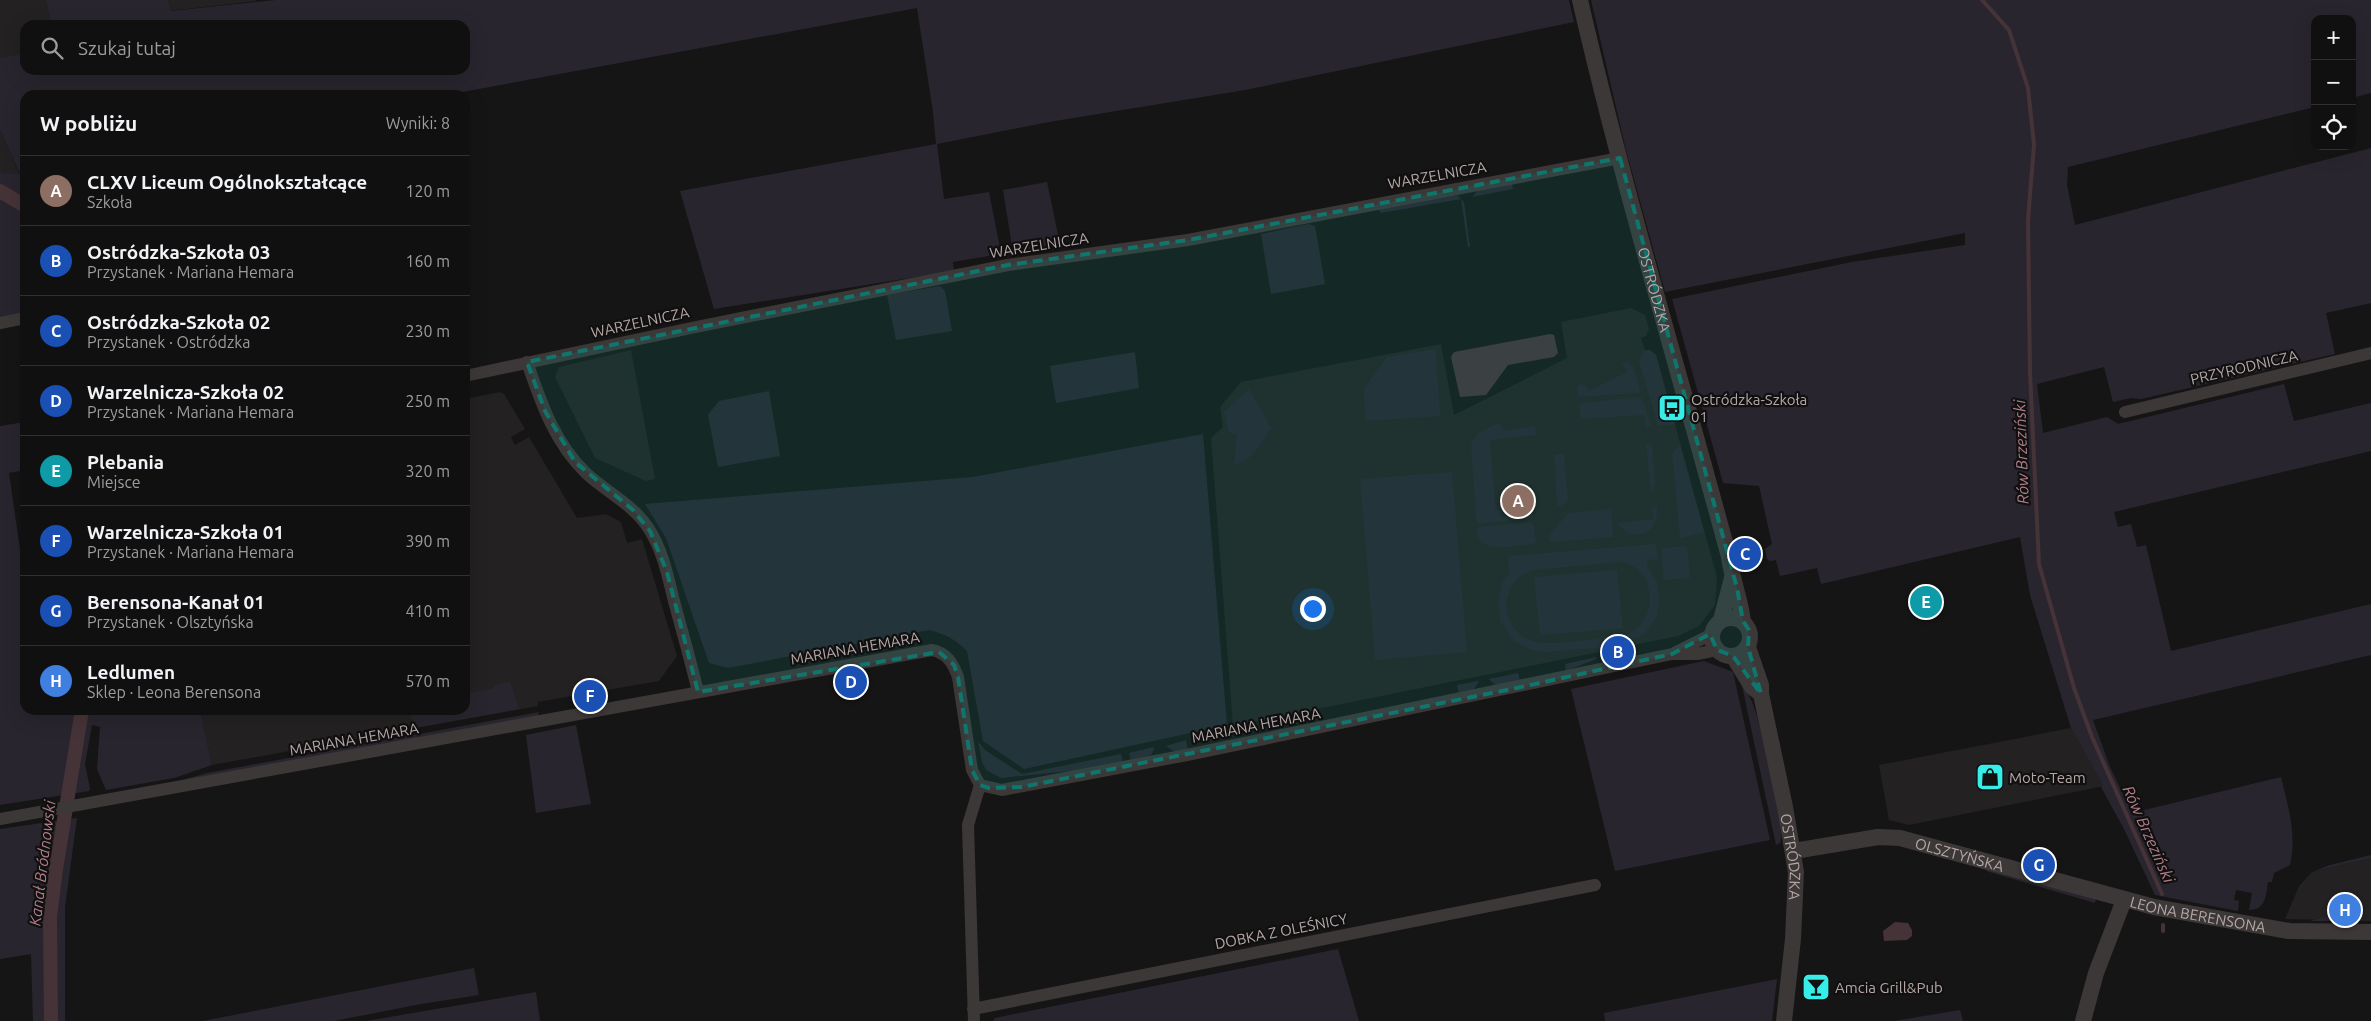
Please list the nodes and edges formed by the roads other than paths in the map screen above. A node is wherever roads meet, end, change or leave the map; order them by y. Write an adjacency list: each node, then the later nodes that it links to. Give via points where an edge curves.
1 (1580, 0): 2 (street, OSTRÓDZKA)
2 (1620, 158): 6 (street, WARZELNICZA, via 1188,240 1008,266); 9 (street, OSTRÓDZKA, via 1729,556)
3 (20, 319): 4 (street)
4 (0, 323)
5 (2371, 354): 8 (street, PRZYRODNICZA)
6 (527, 362): 7 (street, WARZELNICZA); 16 (street, via 545,411 573,459 633,510 656,542)
7 (470, 375)
8 (2125, 412)
9 (1732, 578): 10 (street, OSTRÓDZKA); 11 (street, OSTRÓDZKA)
10 (1743, 621): 11 (street, via 1732,617); 12 (street, via 1750,630)
11 (1716, 627): 13 (street, via 1712,640); 14 (street, MARIANA HEMARA)
12 (1748, 647): 15 (street); 17 (street, OSTRÓDZKA)
13 (1717, 650): 14 (street, MARIANA HEMARA); 15 (street)
14 (1672, 654): 18 (street, MARIANA HEMARA, via 1022,787 1002,790)
15 (1733, 656): 17 (street, OSTRÓDZKA, via 1752,687)
16 (698, 692): 18 (street, MARIANA HEMARA, via 926,651 939,652 954,665 958,677 972,770); 19 (street, MARIANA HEMARA)
17 (1761, 694): 20 (street, OSTRÓDZKA)
18 (980, 784): 24 (street, via 968,825)
19 (0, 819)
20 (1794, 851): 22 (street, OLSZTYŃSKA, via 1878,837 1900,838); 25 (street, OSTRÓDZKA, via 1795,917)
21 (1595, 885): 24 (street, DOBKA Z OLEŚNICY)
22 (2124, 900): 23 (street, LEONA BERENSONA, via 2289,931); 26 (street, LEONA BERENSONA, via 2096,973)
23 (2371, 932)
24 (974, 1015)
25 (1784, 1021)
26 (2084, 1021)

